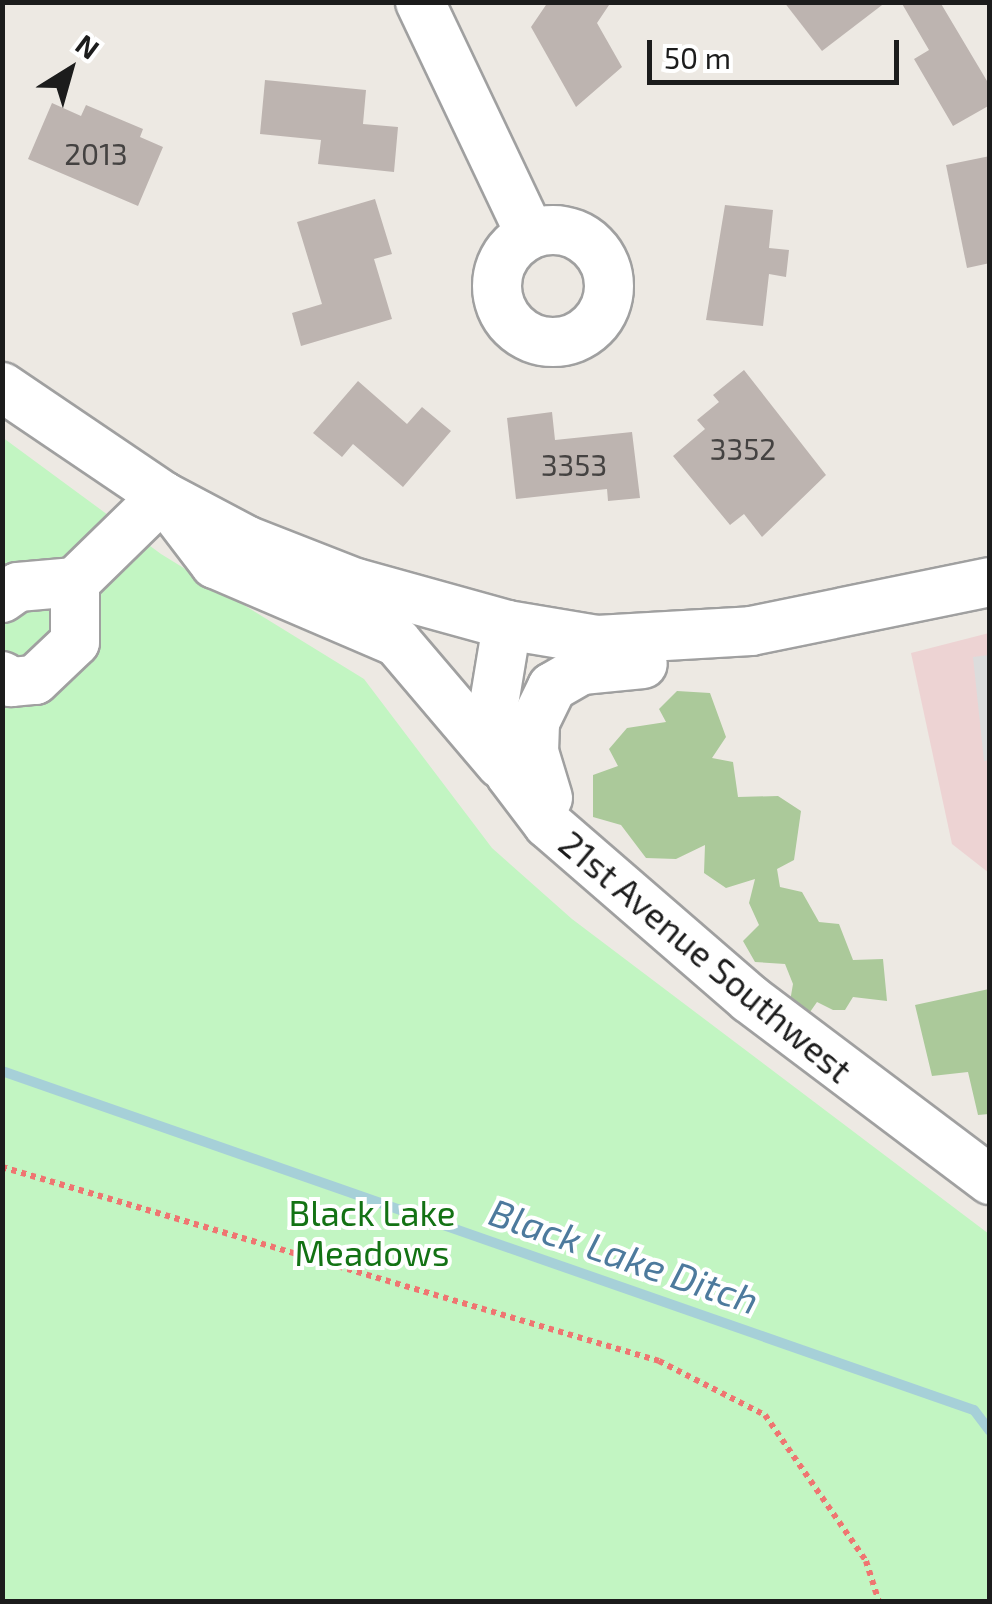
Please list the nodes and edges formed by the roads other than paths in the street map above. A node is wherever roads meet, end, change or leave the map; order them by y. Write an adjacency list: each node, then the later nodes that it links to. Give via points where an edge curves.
1 (420, 2): 2 (street)
2 (530, 234)
3 (2, 387): 4 (street)
4 (163, 496): 5 (street); 8 (street, via 246,540 356,583); 11 (street, via 215,564 397,642)
5 (75, 582): 7 (street, via 18,587); 10 (street, via 75,642 35,680)
6 (990, 582): 9 (street, via 829,618)
7 (2, 598)
8 (507, 625): 9 (street, via 597,640); 11 (street, 21st Avenue Southwest, via 493,710)
9 (700, 636): 12 (street, via 681,662 602,666 552,686 536,722 534,752 546,794)
10 (2, 676)
11 (510, 774): 12 (street, 21st Avenue Southwest)
12 (586, 860): 13 (street, 21st Avenue Southwest, via 750,999)
13 (990, 1180)

